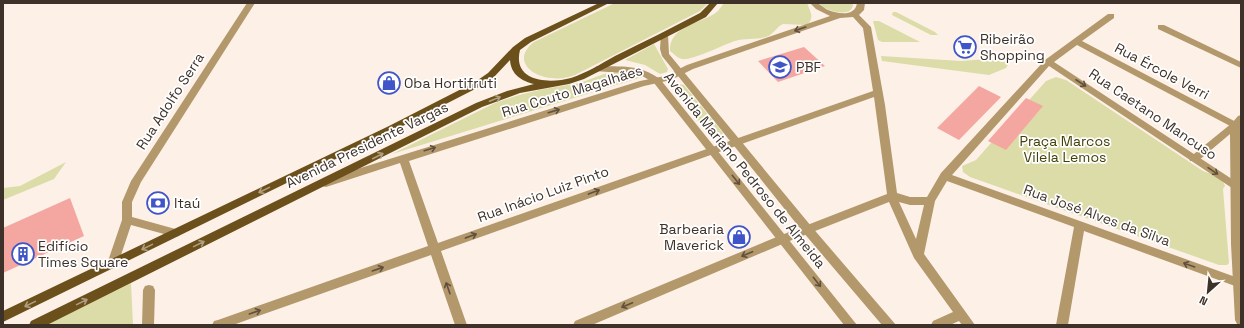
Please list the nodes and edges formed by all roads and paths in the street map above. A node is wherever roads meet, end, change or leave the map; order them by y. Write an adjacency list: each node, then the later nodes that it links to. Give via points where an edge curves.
1 (251, 3): 30 (street, Rua Adolfo Serra, via 136,181 128,202)
2 (605, 3): 12 (main road, Avenida Presidente Vargas, via 536,35)
3 (714, 3): 10 (main road, Avenida Presidente Vargas, via 702,15)
4 (814, 3): 7 (street, via 822,11)
5 (860, 3): 6 (street, via 861,8)
6 (854, 14): 7 (street, Rua Couto Magalhães); 19 (street, via 867,27)
7 (837, 16): 16 (street, Rua Couto Magalhães, one-way to 16, via 690,67)
8 (1111, 16): 11 (street)
9 (1161, 26): 14 (street)
10 (664, 35): 15 (main road, Avenida Presidente Vargas); 16 (street, Avenida Mariano Pedroso de Almeida, via 665,54)
11 (1076, 41): 13 (street); 20 (street, Rua Ércole Verri)
12 (516, 49): 18 (main road, via 513,60 518,71 531,80); 33 (main road, Avenida Presidente Vargas, one-way to 33, via 491,75 478,84)
13 (1048, 62): 24 (street, Rua Caetano Mancuso, one-way to 24); 25 (street)
14 (1241, 65)
15 (597, 69): 17 (street, Avenida Mariano Pedroso de Almeida, via 639,71); 18 (main road, Avenida Presidente Vargas, via 575,80)
16 (681, 74): 17 (street, Rua Couto Magalhães); 21 (street, Avenida Mariano Pedroso de Almeida)
17 (657, 81): 22 (street, Avenida Mariano Pedroso de Almeida); 23 (street, Rua Couto Magalhães, one-way to 17, via 643,83)
18 (550, 84): 26 (main road, Avenida Presidente Vargas, one-way to 18, via 479,105 506,94)
19 (878, 92): 21 (street, Rua Inácio Luiz Pinto); 28 (street)
20 (1238, 122): 24 (street); 27 (street)
21 (736, 141): 22 (street, Rua Inácio Luiz Pinto); 32 (street, Avenida Mariano Pedroso de Almeida)
22 (711, 150): 34 (street, Avenida Mariano Pedroso de Almeida, one-way to 34); 35 (street, Rua Inácio Luiz Pinto, one-way to 22)
23 (403, 158): 26 (street, Rua Couto Magalhães); 35 (street)
24 (1194, 158): 27 (street, Rua Caetano Mancuso, one-way to 27)
25 (945, 176): 29 (street); 31 (street, Rua José Alves da Silva)
26 (312, 187): 43 (main road, Avenida Presidente Vargas, one-way to 26)
27 (1238, 188): 38 (street)
28 (892, 196): 29 (street, via 910,201); 32 (street); 36 (street)
29 (930, 201): 36 (street)
30 (127, 220): 33 (street); 37 (street, Rua Adolfo Serra)
31 (1080, 224): 38 (street, Rua José Alves da Silva, one-way to 31); 52 (street)
32 (807, 229): 34 (street); 49 (street, Avenida Mariano Pedroso de Almeida)
33 (175, 233): 37 (main road, Avenida Presidente Vargas, one-way to 37)
34 (783, 239): 47 (street, one-way to 47); 48 (street, Avenida Mariano Pedroso de Almeida, one-way to 48)
35 (435, 249): 45 (street, Rua Inácio Luiz Pinto, one-way to 35); 46 (street, one-way to 35)
36 (918, 255): 40 (street)
37 (113, 264): 41 (main road, Avenida Presidente Vargas, one-way to 41)
38 (1239, 283): 42 (street)
39 (150, 290): 44 (street)
40 (961, 314): 50 (street); 51 (street)
41 (3, 317)
42 (1241, 320)
43 (34, 325)
44 (148, 325)
45 (218, 325)
46 (461, 325)
47 (580, 325)
48 (851, 325)
49 (890, 325)
50 (937, 325)
51 (969, 325)
52 (1062, 325)

